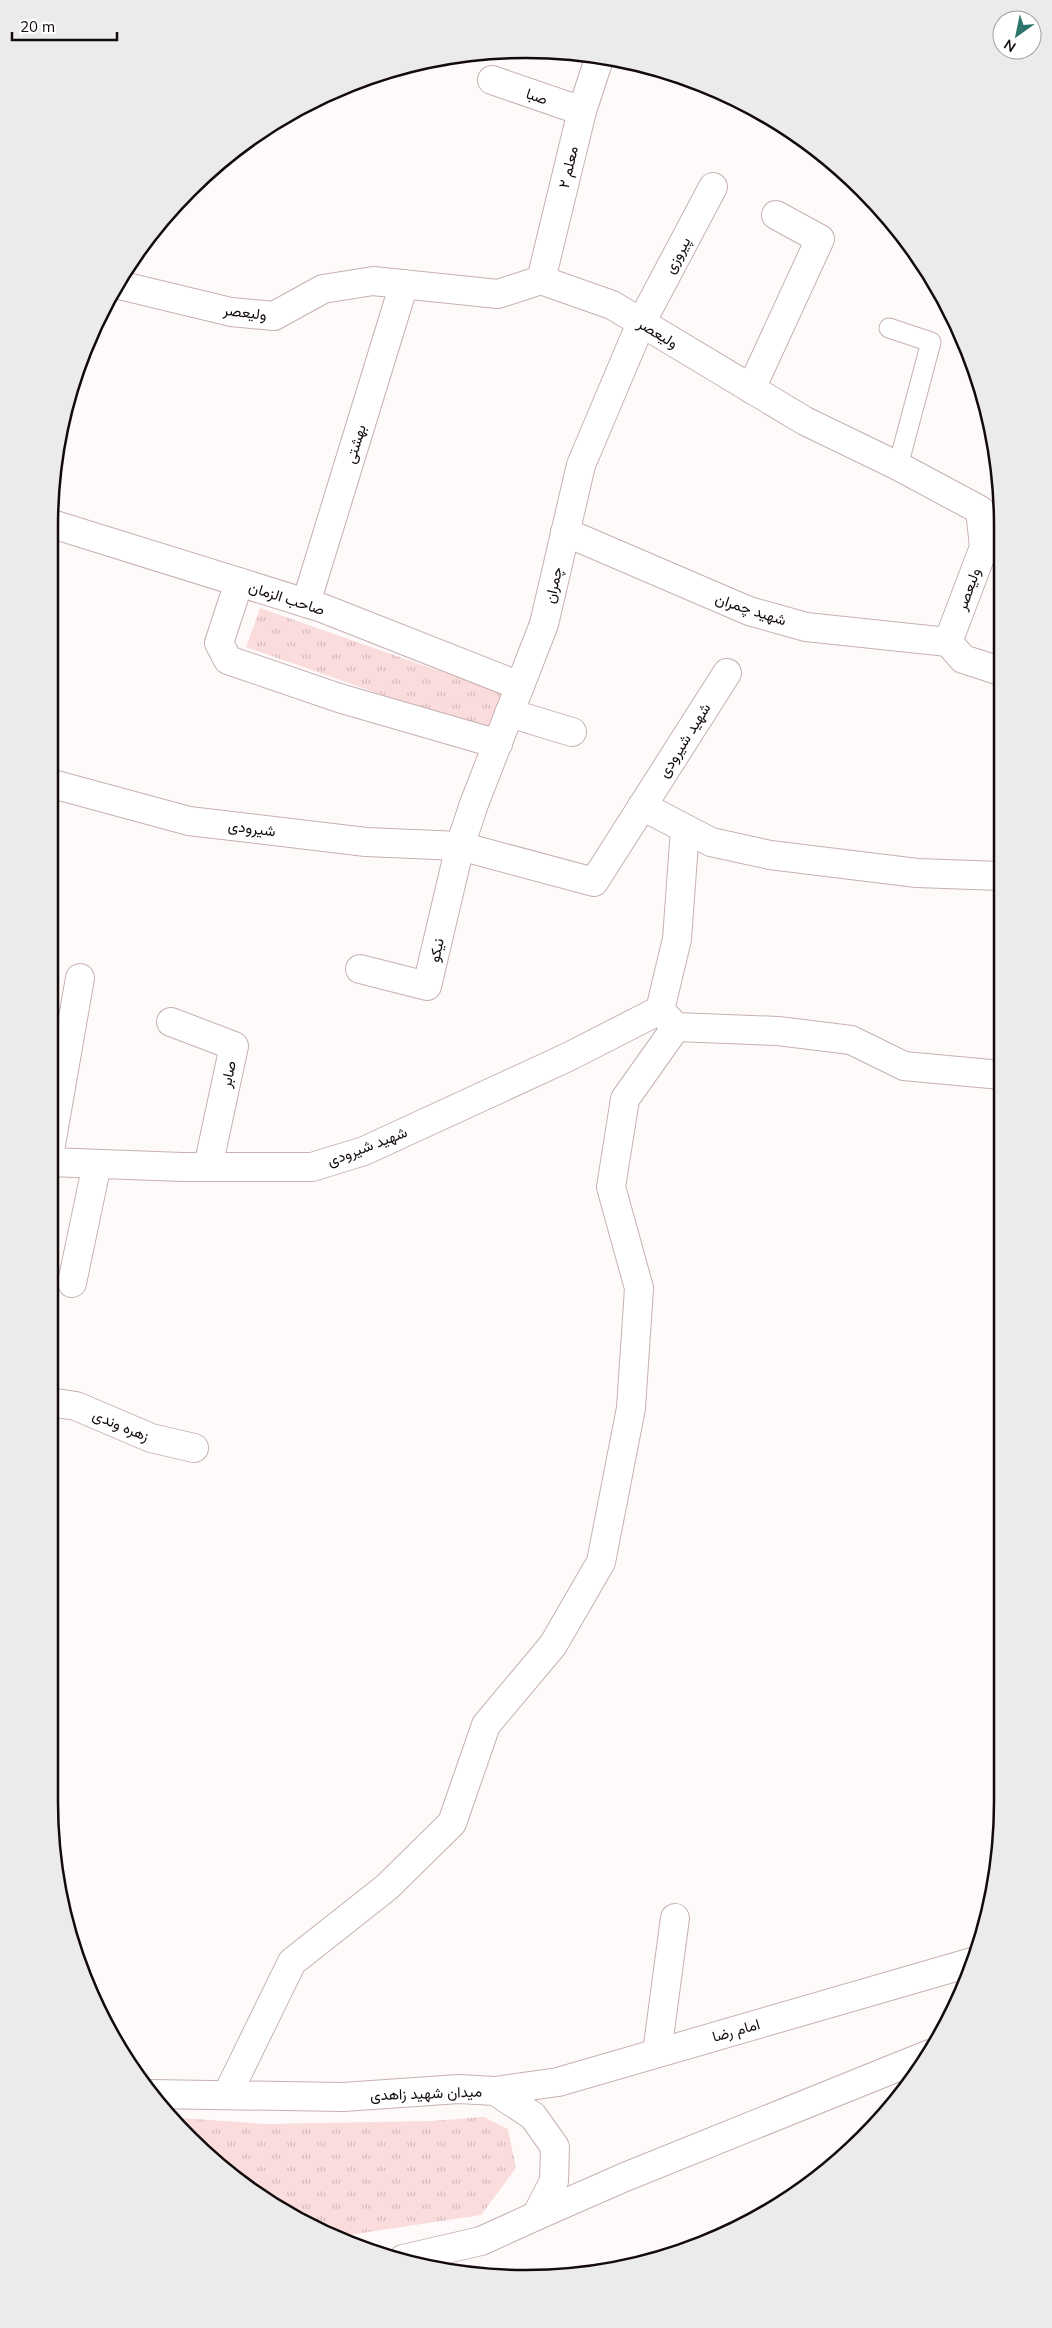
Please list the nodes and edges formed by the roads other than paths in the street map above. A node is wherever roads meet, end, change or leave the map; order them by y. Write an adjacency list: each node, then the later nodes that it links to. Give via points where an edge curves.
1 (597, 64): 3 (street, معلم ۲)
2 (492, 80): 3 (street, صبا)
3 (582, 111): 6 (street, معلم ۲)
4 (713, 187): 9 (street, پیروزی)
5 (776, 215): 11 (street, via 820,239)
6 (541, 280): 7 (street, ولیعصر, via 498,294); 9 (street, ولیعصر, via 612,305)
7 (404, 284): 8 (street, ولیعصر, via 373,281 323,289 274,316 231,312); 16 (street, بهشتی)
8 (124, 286)
9 (641, 323): 11 (street, ولیعصر); 14 (street, چمران, via 581,465)
10 (889, 328): 12 (lane, via 931,342)
11 (751, 389): 12 (street, ولیعصر, via 805,421)
12 (898, 466): 17 (street, ولیعصر, via 980,510 984,546)
13 (58, 526): 15 (street, صاحب الزمان)
14 (565, 532): 17 (street, شهید چمران, via 749,611 806,627); 20 (street, چمران, via 544,624)
15 (239, 582): 16 (street, صاحب الزمان); 23 (street, via 220,643 228,660 339,698)
16 (306, 603): 20 (street, صاحب الزمان)
17 (948, 642): 18 (street, via 963,659)
18 (994, 669)
19 (727, 673): 25 (street, شهید شیرودی)
20 (520, 686): 21 (street, چمران)
21 (510, 713): 22 (street); 23 (street, چمران)
22 (572, 732)
23 (498, 744): 27 (street, چمران)
24 (58, 785): 27 (street, شیرودی, via 189,820 366,842)
25 (642, 806): 26 (street); 27 (street, شهید شیرودی, via 594,882)
26 (685, 829): 28 (street, via 710,842 770,854 917,873); 31 (street, via 678,939)
27 (460, 846): 29 (street, نیکو, via 427,986)
28 (994, 876)
29 (360, 969)
30 (80, 978): 34 (street)
31 (668, 1019): 33 (street, via 851,1040 904,1066); 37 (street, شهید شیرودی, via 568,1057 364,1151 312,1167); 47 (street, via 625,1099 611,1187 639,1288 631,1408 601,1562 553,1645 486,1725 452,1823 387,1887 292,1962)
32 (171, 1022): 37 (street, صابر, via 234,1046)
33 (994, 1074)
34 (58, 1104)
35 (58, 1162): 36 (street, شهید شیرودی)
36 (97, 1164): 37 (street, شهید شیرودی); 38 (street)
37 (208, 1167)
38 (72, 1282)
39 (58, 1403): 40 (street, زهره وندی, via 76,1406 151,1438)
40 (194, 1448)
41 (675, 1918): 43 (street)
42 (966, 1964): 43 (street, امام رضا)
43 (657, 2053): 45 (street, امام رضا, via 558,2082)
44 (917, 2061): 48 (street, via 625,2177)
45 (495, 2091): 47 (street, میدان شهید زاهدی, via 459,2089 343,2097); 48 (street, میدان شهید زاهدی, via 533,2116 555,2147 554,2181)
46 (160, 2094): 47 (street, میدان شهید زاهدی)
47 (227, 2095)
48 (536, 2216): 49 (street, via 481,2241)
49 (415, 2257)

